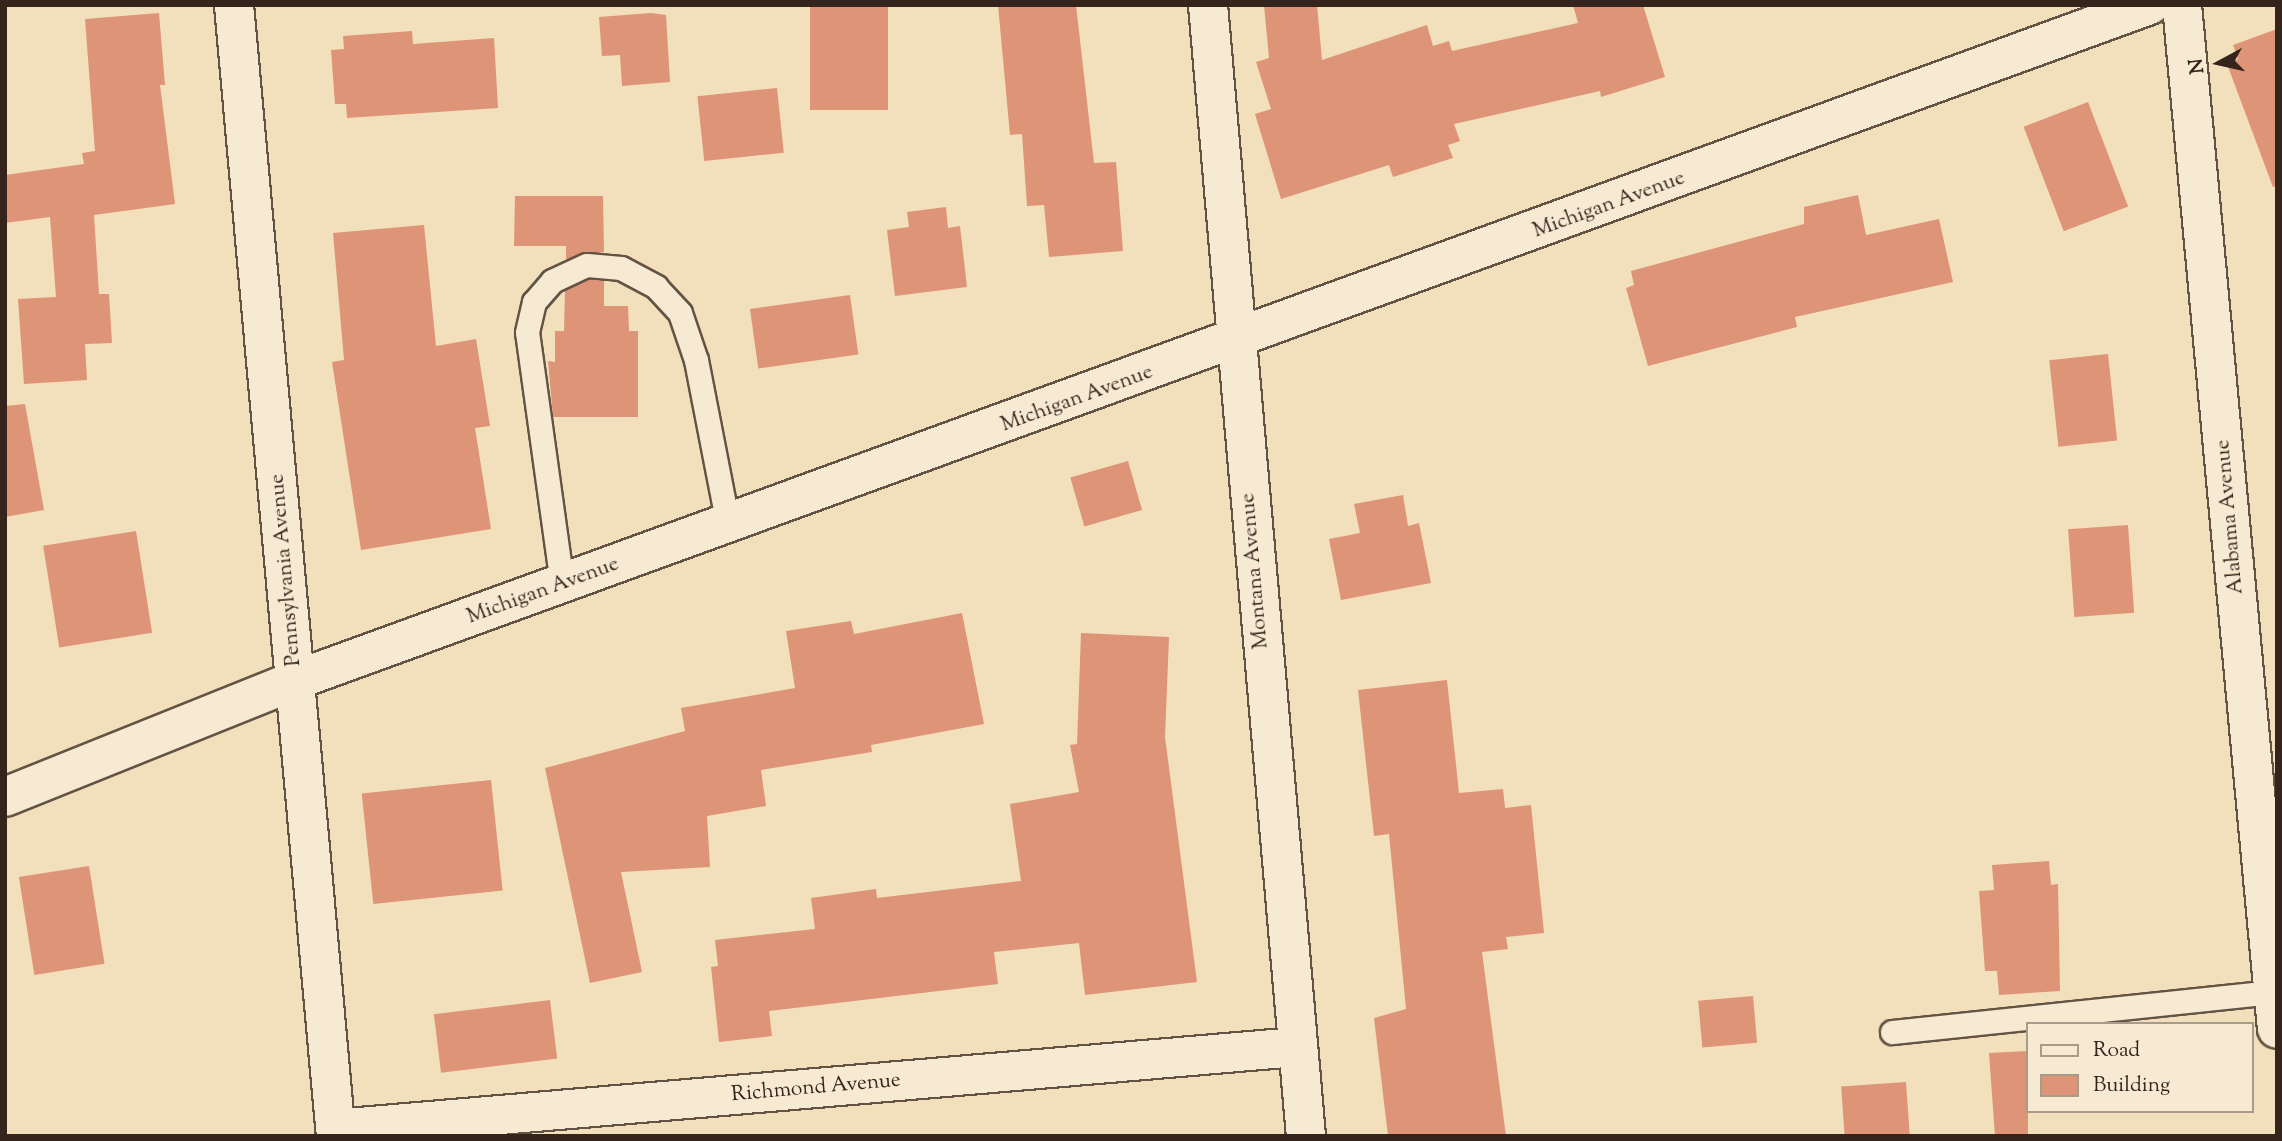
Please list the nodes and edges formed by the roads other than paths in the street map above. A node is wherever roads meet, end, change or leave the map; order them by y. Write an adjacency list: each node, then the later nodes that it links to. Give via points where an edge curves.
1 (234, 5): 8 (street, Pennsylvania Avenue)
2 (1208, 5): 5 (street, Montana Avenue)
3 (2150, 5): 5 (street, Michigan Avenue)
4 (2182, 5): 10 (street, Alabama Avenue)
5 (1235, 343): 6 (street, Michigan Avenue); 13 (street, Montana Avenue)
6 (728, 524): 7 (street, Michigan Avenue); 7 (lane, via 696,360 680,313 656,287 621,268 587,265 552,281 534,302 527,332)
7 (562, 584): 8 (street, Michigan Avenue)
8 (296, 680): 9 (street, Michigan Avenue); 14 (street, Pennsylvania Avenue)
9 (5, 797)
10 (2273, 992): 11 (street, Alabama Avenue); 12 (lane)
11 (2277, 1029)
12 (1892, 1032)
13 (1297, 1047): 14 (street, Richmond Avenue); 15 (street, Montana Avenue)
14 (336, 1132)
15 (1306, 1136)

